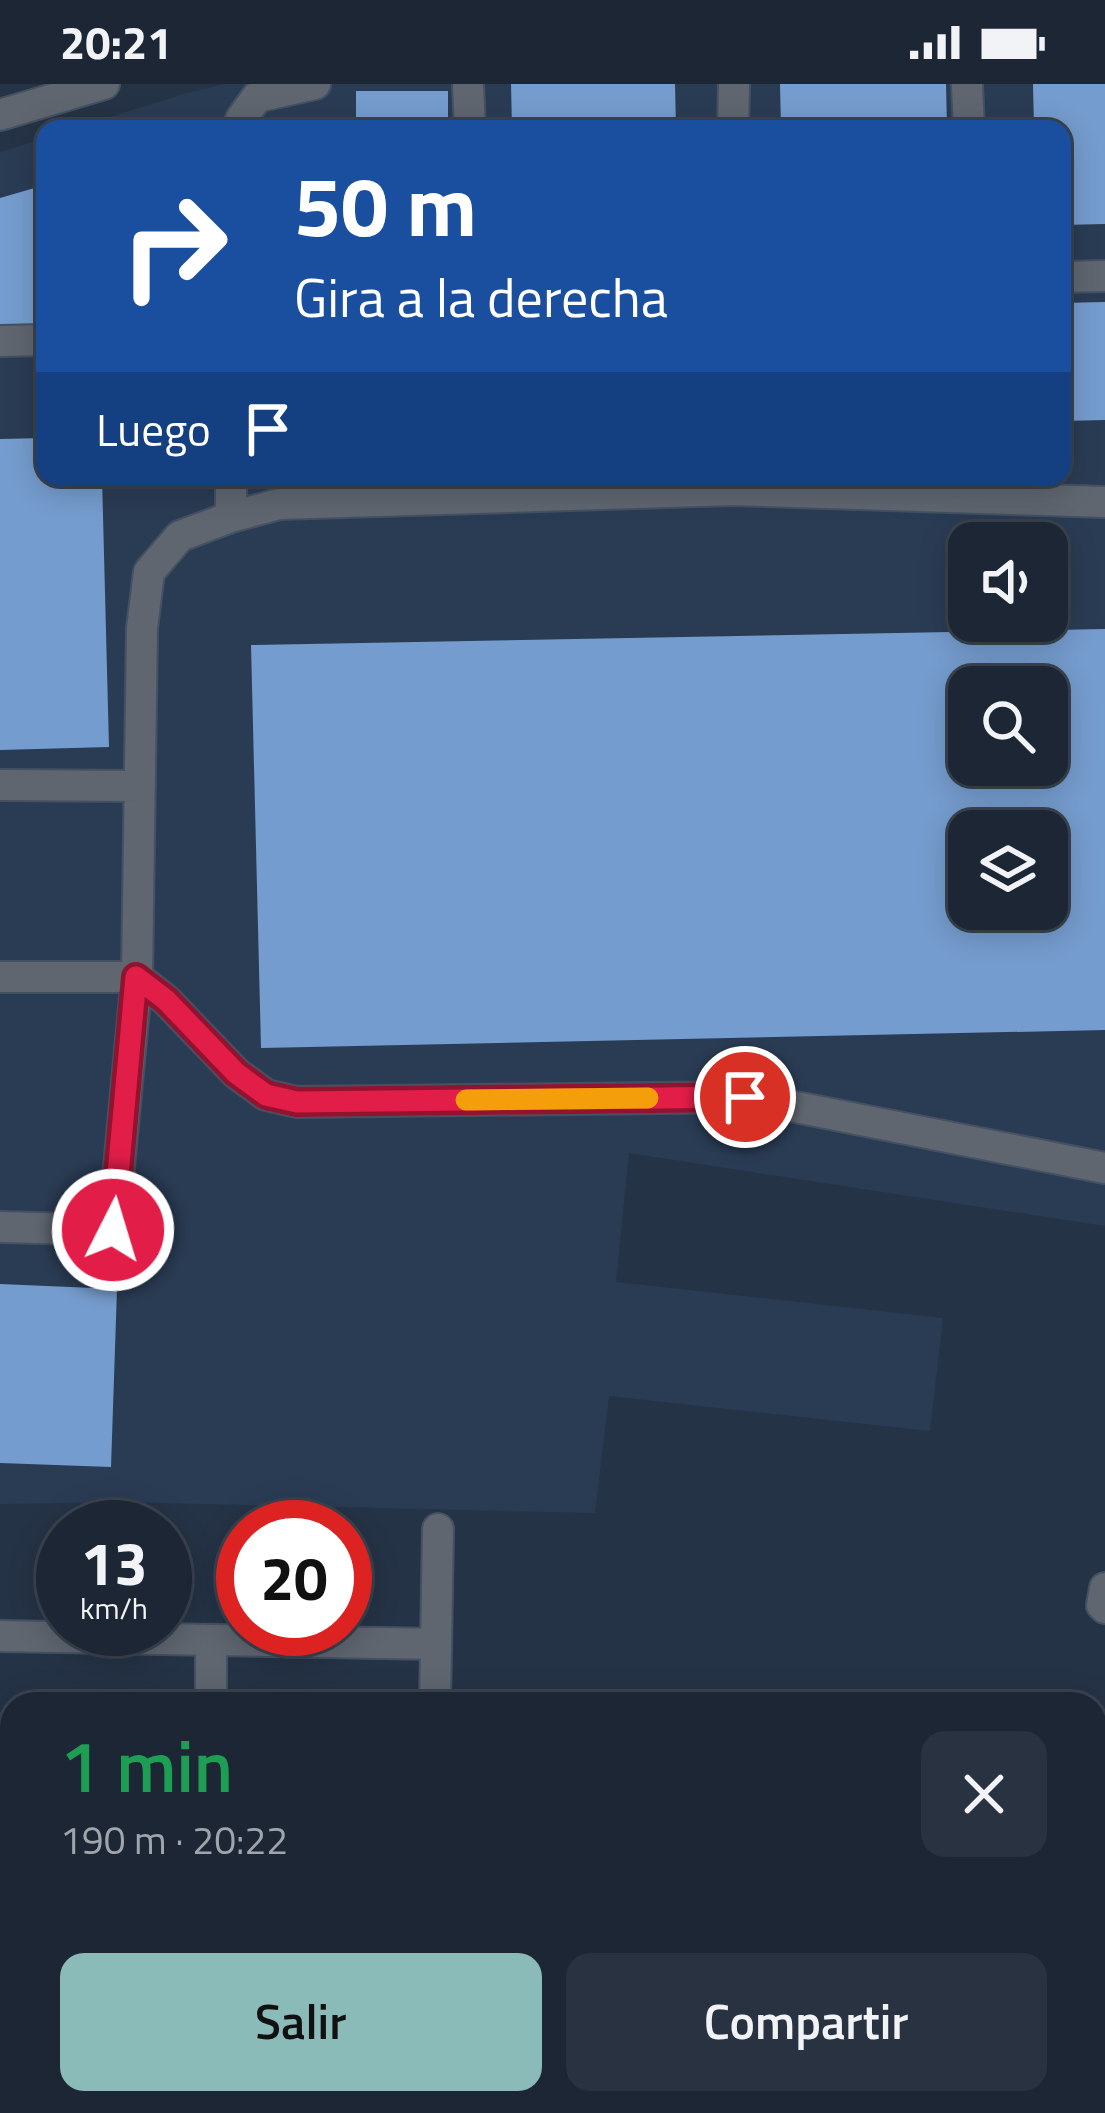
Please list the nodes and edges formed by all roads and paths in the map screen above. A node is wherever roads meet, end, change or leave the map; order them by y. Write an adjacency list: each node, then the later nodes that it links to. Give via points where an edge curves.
1 (104, 84): 6 (street)
2 (315, 84): 8 (street, via 256,97)
3 (468, 84): 9 (street)
4 (734, 84): 10 (street)
5 (967, 84): 11 (street)
6 (62, 90): 7 (street)
7 (0, 115)
8 (241, 120)
9 (470, 120)
10 (733, 120)
11 (969, 120)
12 (1105, 276): 13 (street)
13 (1071, 277)
14 (36, 340): 15 (street)
15 (0, 341)
16 (231, 486): 21 (street)
17 (567, 486): 19 (street)
18 (774, 486): 20 (street)
19 (484, 487): 21 (street, via 279,504)
20 (1105, 502)
21 (231, 518): 23 (street, via 180,536 148,572)
22 (0, 785): 23 (street)
23 (140, 786): 25 (street)
24 (0, 976): 25 (street)
25 (136, 977): 26 (street, via 236,1073 266,1095 297,1102 745,1097); 27 (street, via 113,1230)
26 (1105, 1168)
27 (0, 1227)
28 (438, 1529): 33 (street)
29 (1105, 1588): 30 (street)
30 (1105, 1608)
31 (0, 1636): 32 (street)
32 (211, 1640): 33 (street); 34 (street)
33 (435, 1644): 35 (street)
34 (212, 1692)
35 (435, 1692)

